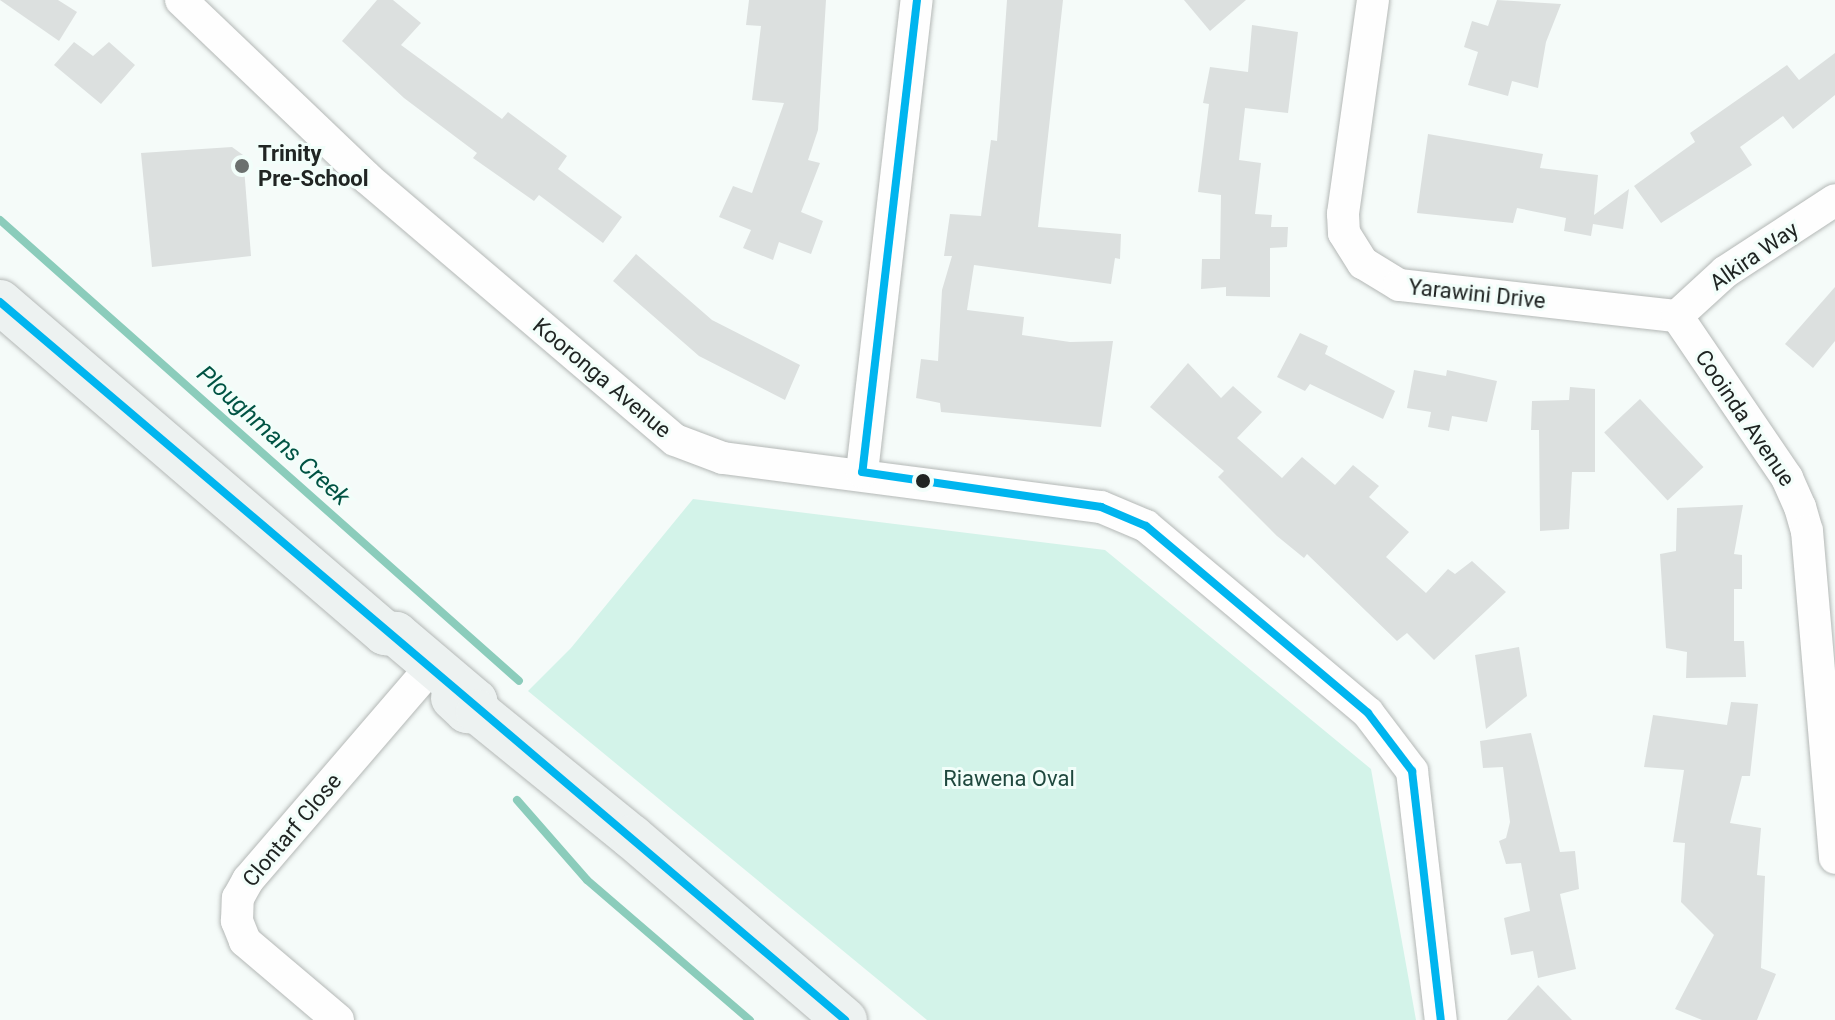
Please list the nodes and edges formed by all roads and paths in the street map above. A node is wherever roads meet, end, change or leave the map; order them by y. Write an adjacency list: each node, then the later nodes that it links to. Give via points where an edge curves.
1 (181, 0): 7 (street, Kooronga Avenue, via 367,178 675,440 723,458)
2 (917, 0): 7 (street)
3 (1373, 0): 6 (street, Yarawini Drive, via 1343,214 1344,233 1363,263 1399,285)
4 (1835, 200): 6 (street, Alkira Way, via 1725,272)
5 (0, 302): 8 (street)
6 (1677, 316): 11 (street, Cooinda Avenue, via 1787,478 1807,531)
7 (862, 472): 14 (street, Kooronga Avenue, via 1101,507 1146,526 1368,713 1412,771)
8 (385, 633): 9 (street, via 389,644); 10 (street, via 396,634 464,692)
9 (425, 674): 10 (street, via 467,711); 12 (street, Clontarf Close, via 238,898 237,921 245,941)
10 (478, 712): 13 (street)
11 (1835, 858)
12 (338, 1020)
13 (845, 1020)
14 (1441, 1020)

